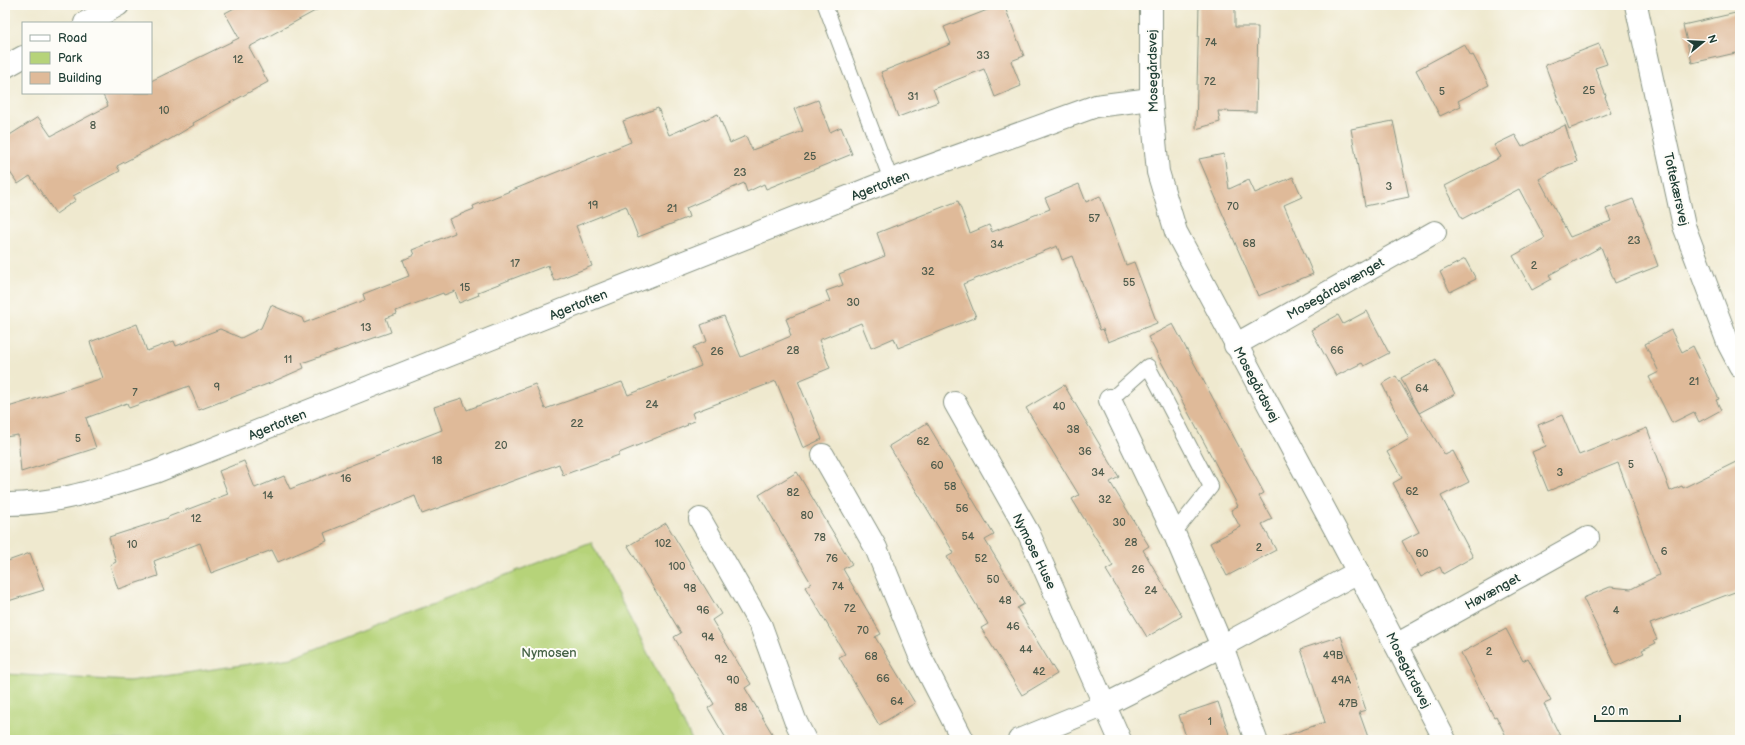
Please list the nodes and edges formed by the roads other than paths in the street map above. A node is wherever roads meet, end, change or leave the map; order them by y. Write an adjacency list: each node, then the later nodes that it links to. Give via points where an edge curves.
1 (118, 5): 5 (street)
2 (825, 5): 9 (lane)
3 (1151, 5): 8 (street, Mosegårdsvej)
4 (1636, 5): 12 (street, Toftekærsvej, via 1684,226 1729,345)
5 (87, 22)
6 (22, 58): 7 (street)
7 (5, 67)
8 (1151, 100): 9 (street, Agertoften, via 1096,106); 11 (street, Mosegårdsvej, via 1158,172 1176,232)
9 (891, 180): 16 (street, Agertoften, via 155,472 46,501)
10 (1435, 232): 11 (street, Mosegårdsvænget)
11 (1236, 345): 20 (street, Mosegårdsvej)
12 (1740, 366)
13 (1110, 400): 18 (street); 18 (lane, via 1148,366 1211,487)
14 (955, 403): 23 (street, Nymose Huse, via 1029,534)
15 (823, 455): 25 (street, via 876,548 920,656)
16 (5, 504)
17 (700, 519): 24 (street, via 761,626 795,720)
18 (1174, 533): 22 (street)
19 (1588, 538): 21 (street, Høvænget)
20 (1358, 572): 21 (street, Mosegårdsvej); 22 (street)
21 (1396, 645): 29 (street, Mosegårdsvej)
22 (1222, 646): 23 (street); 28 (street)
23 (1105, 705): 26 (street); 27 (street, Nymose Huse)
24 (805, 740)
25 (963, 740)
26 (1019, 740)
27 (1120, 740)
28 (1256, 740)
29 (1445, 740)

